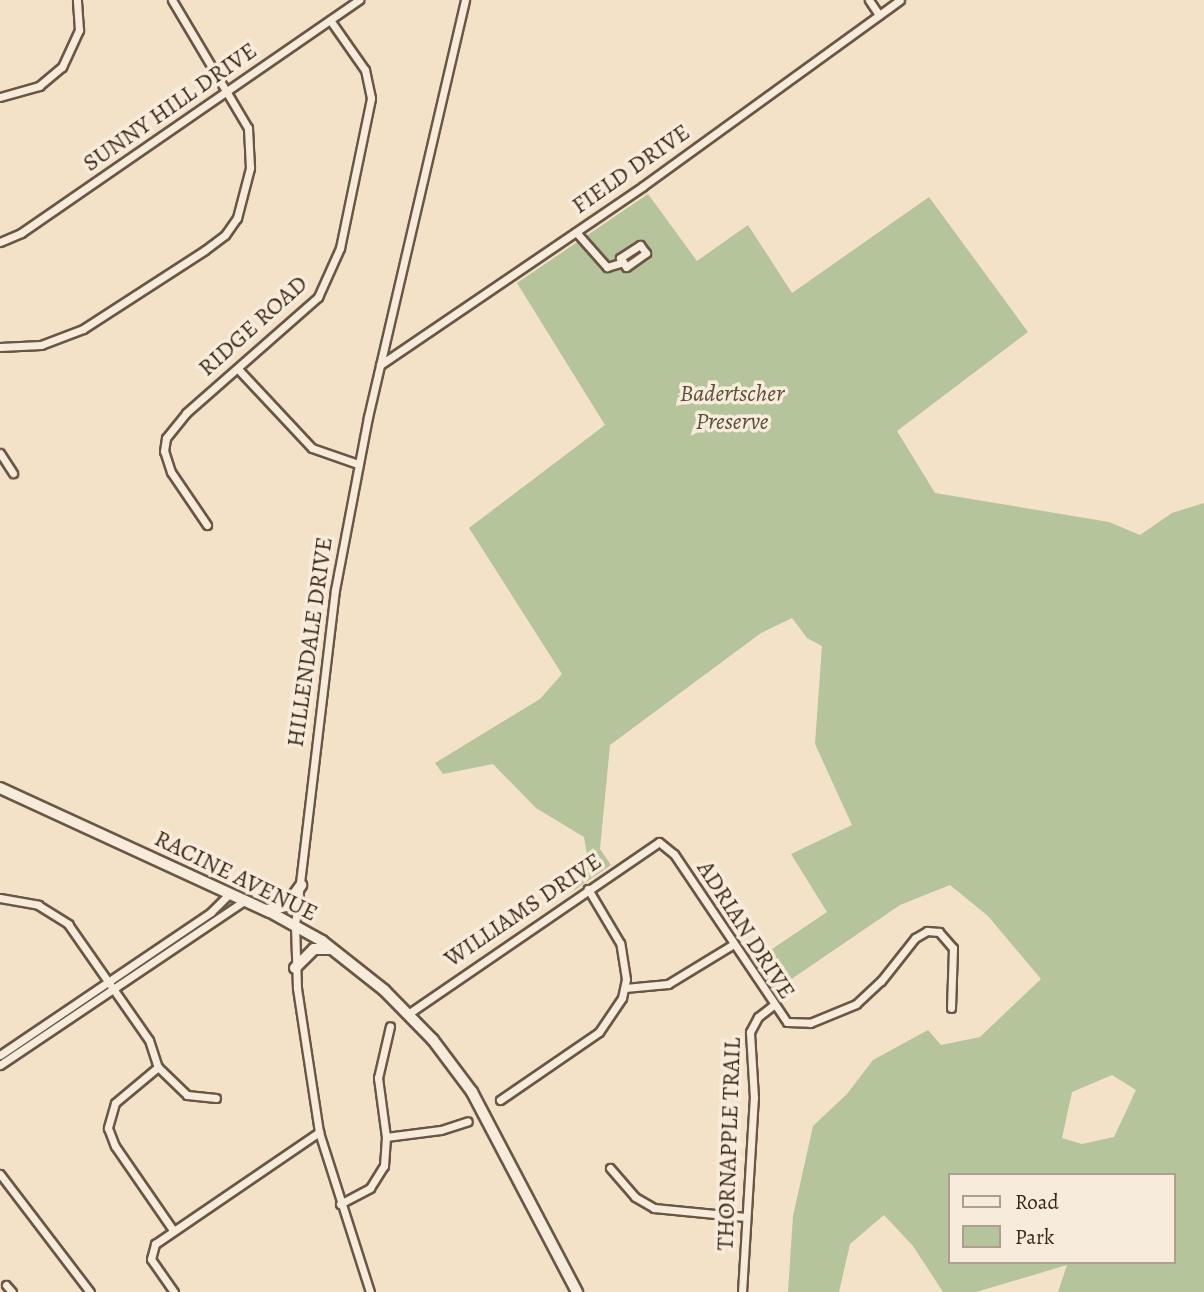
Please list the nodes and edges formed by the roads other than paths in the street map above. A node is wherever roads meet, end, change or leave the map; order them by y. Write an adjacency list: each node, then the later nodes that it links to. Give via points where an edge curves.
1 (78, 0): 10 (street, via 79,30 62,67 39,86)
2 (172, 0): 9 (street)
3 (359, 0): 8 (street, SUNNY HILL DRIVE)
4 (465, 0): 15 (street, HILLENDALE DRIVE)
5 (869, 0): 7 (street)
6 (900, 0): 7 (street, FIELD DRIVE)
7 (879, 15): 11 (street, FIELD DRIVE)
8 (330, 20): 9 (street, SUNNY HILL DRIVE); 16 (street, RIDGE ROAD, via 365,70 371,98 340,248 318,297)
9 (227, 90): 12 (street, SUNNY HILL DRIVE, via 21,233); 14 (street, via 244,118 250,147 246,193 225,235 71,335 41,345)
10 (0, 97)
11 (576, 232): 13 (street, via 607,267); 15 (street, FIELD DRIVE)
12 (0, 242)
13 (623, 262)
14 (0, 347)
15 (380, 365): 18 (street, HILLENDALE DRIVE)
16 (238, 369): 18 (street, via 312,448); 20 (street, RIDGE ROAD, via 180,419 164,445 171,472)
17 (0, 453): 19 (street)
18 (358, 464): 23 (street, HILLENDALE DRIVE, via 319,696)
19 (13, 473)
20 (207, 524)
21 (0, 788): 25 (main road, RACINE AVENUE)
22 (663, 842): 24 (street, WILLIAMS DRIVE); 30 (street, ADRIAN DRIVE)
23 (301, 885): 28 (main road, via 286,906); 29 (street, HILLENDALE DRIVE)
24 (588, 889): 34 (street, via 620,943); 38 (street, WILLIAMS DRIVE)
25 (230, 893): 27 (main road, RACINE AVENUE); 33 (street, via 220,905)
26 (0, 898): 33 (street, via 30,902 55,913 74,930)
27 (246, 901): 28 (main road, RACINE AVENUE); 35 (street)
28 (266, 910): 29 (main road, RACINE AVENUE)
29 (295, 925): 31 (main road, RACINE AVENUE); 32 (street, HILLENDALE DRIVE)
30 (732, 945): 34 (street, via 668,984); 36 (street, ADRIAN DRIVE)
31 (332, 949): 32 (main road, via 314,949); 38 (main road, RACINE AVENUE)
32 (295, 968): 46 (street, HILLENDALE DRIVE)
33 (110, 980): 35 (street); 40 (street)
34 (625, 988): 44 (street, via 612,1017 599,1032)
35 (115, 989): 41 (street); 42 (street, via 149,1040)
36 (772, 1006): 37 (street, ADRIAN DRIVE, via 782,1019 800,1025 849,1009 876,988 918,935 932,930 953,948); 51 (street, THORNAPPLE TRAIL, via 758,1017 750,1032 754,1098)
37 (951, 1008)
38 (408, 1014): 56 (main road, RACINE AVENUE, via 448,1058 483,1110)
39 (390, 1027): 47 (street, via 378,1078)
40 (0, 1055)
41 (0, 1065)
42 (158, 1068): 43 (street, via 187,1095); 52 (street, via 116,1103 108,1128 115,1146)
43 (216, 1098)
44 (500, 1100)
45 (468, 1121): 47 (street, via 441,1130)
46 (319, 1132): 50 (street, HILLENDALE DRIVE); 52 (street)
47 (386, 1137): 50 (street, via 384,1166 376,1182)
48 (610, 1168): 51 (street, via 635,1197 654,1208)
49 (0, 1174): 53 (street)
50 (340, 1204): 55 (street, HILLENDALE DRIVE)
51 (746, 1217): 57 (street, THORNAPPLE TRAIL)
52 (173, 1230): 54 (street, via 155,1244 151,1254)
53 (90, 1292)
54 (174, 1292)
55 (370, 1292)
56 (577, 1292)
57 (742, 1292)

